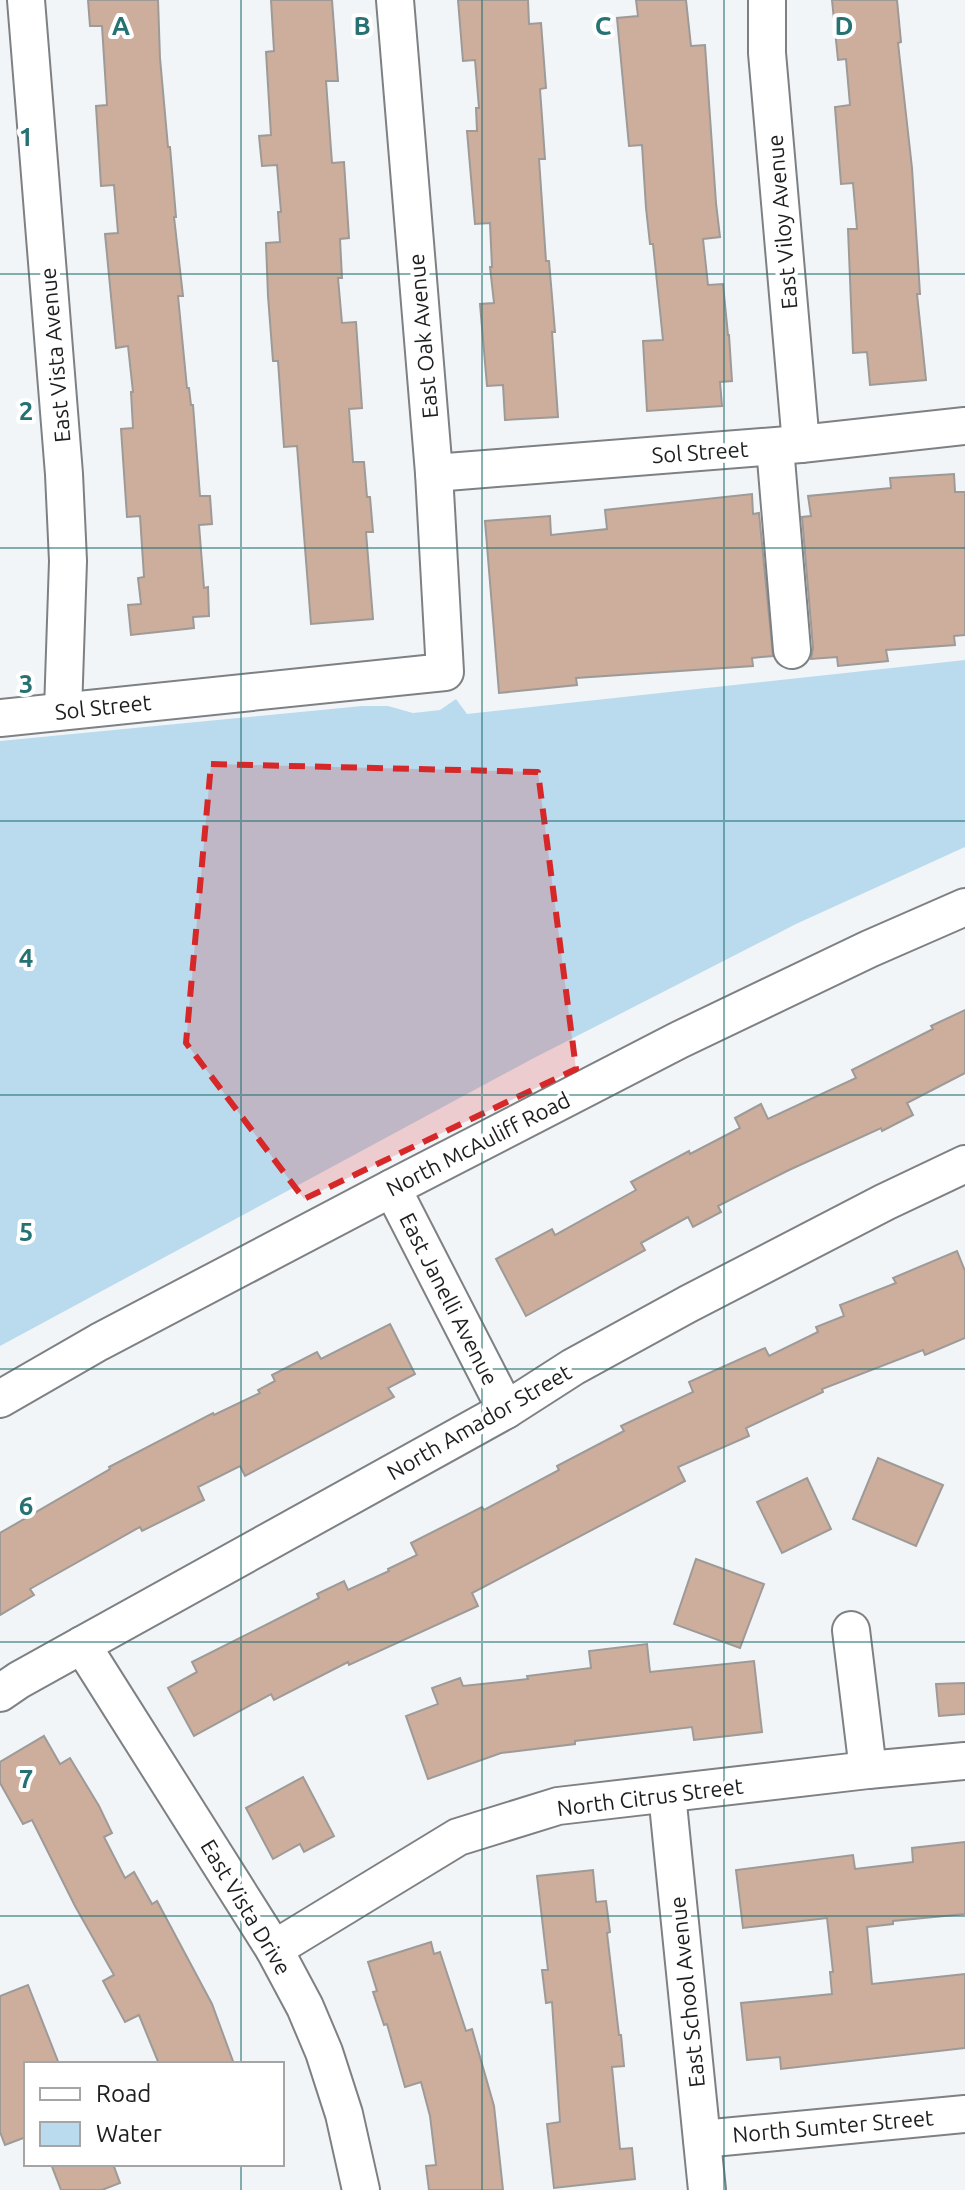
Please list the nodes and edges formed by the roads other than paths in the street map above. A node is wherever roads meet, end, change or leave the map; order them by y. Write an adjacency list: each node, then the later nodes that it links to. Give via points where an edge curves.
1 (26, 0): 9 (street, East Vista Avenue, via 64,474 68,561)
2 (395, 0): 6 (street, East Oak Avenue)
3 (767, 0): 5 (street, East Viloy Avenue)
4 (965, 426): 5 (street, Sol Street)
5 (788, 445): 6 (street, Sol Street); 7 (street, East Viloy Avenue)
6 (434, 473): 8 (street, East Oak Avenue)
7 (792, 650)
8 (445, 672): 9 (street, Sol Street)
9 (63, 711): 10 (street, Sol Street)
10 (0, 718)
11 (965, 907): 13 (street, North McAuliff Road, via 679,1040)
12 (965, 1164): 15 (street, North Amador Street, via 688,1304)
13 (392, 1188): 14 (street, North McAuliff Road); 15 (street, East Janelli Avenue)
14 (0, 1399)
15 (506, 1410): 17 (street, North Amador Street)
16 (851, 1630): 20 (street)
17 (82, 1645): 18 (street, North Amador Street); 22 (street, East Vista Drive)
18 (0, 1693)
19 (965, 1761): 20 (street, North Citrus Street)
20 (868, 1770): 21 (street, North Citrus Street)
21 (667, 1794): 22 (street, North Citrus Street, via 558,1806 458,1837); 24 (street, East School Avenue)
22 (274, 1949): 25 (street, East Vista Drive, via 324,2052)
23 (965, 2114): 24 (street, North Sumter Street)
24 (702, 2139): 26 (street, East School Avenue)
25 (361, 2190)
26 (707, 2190)

